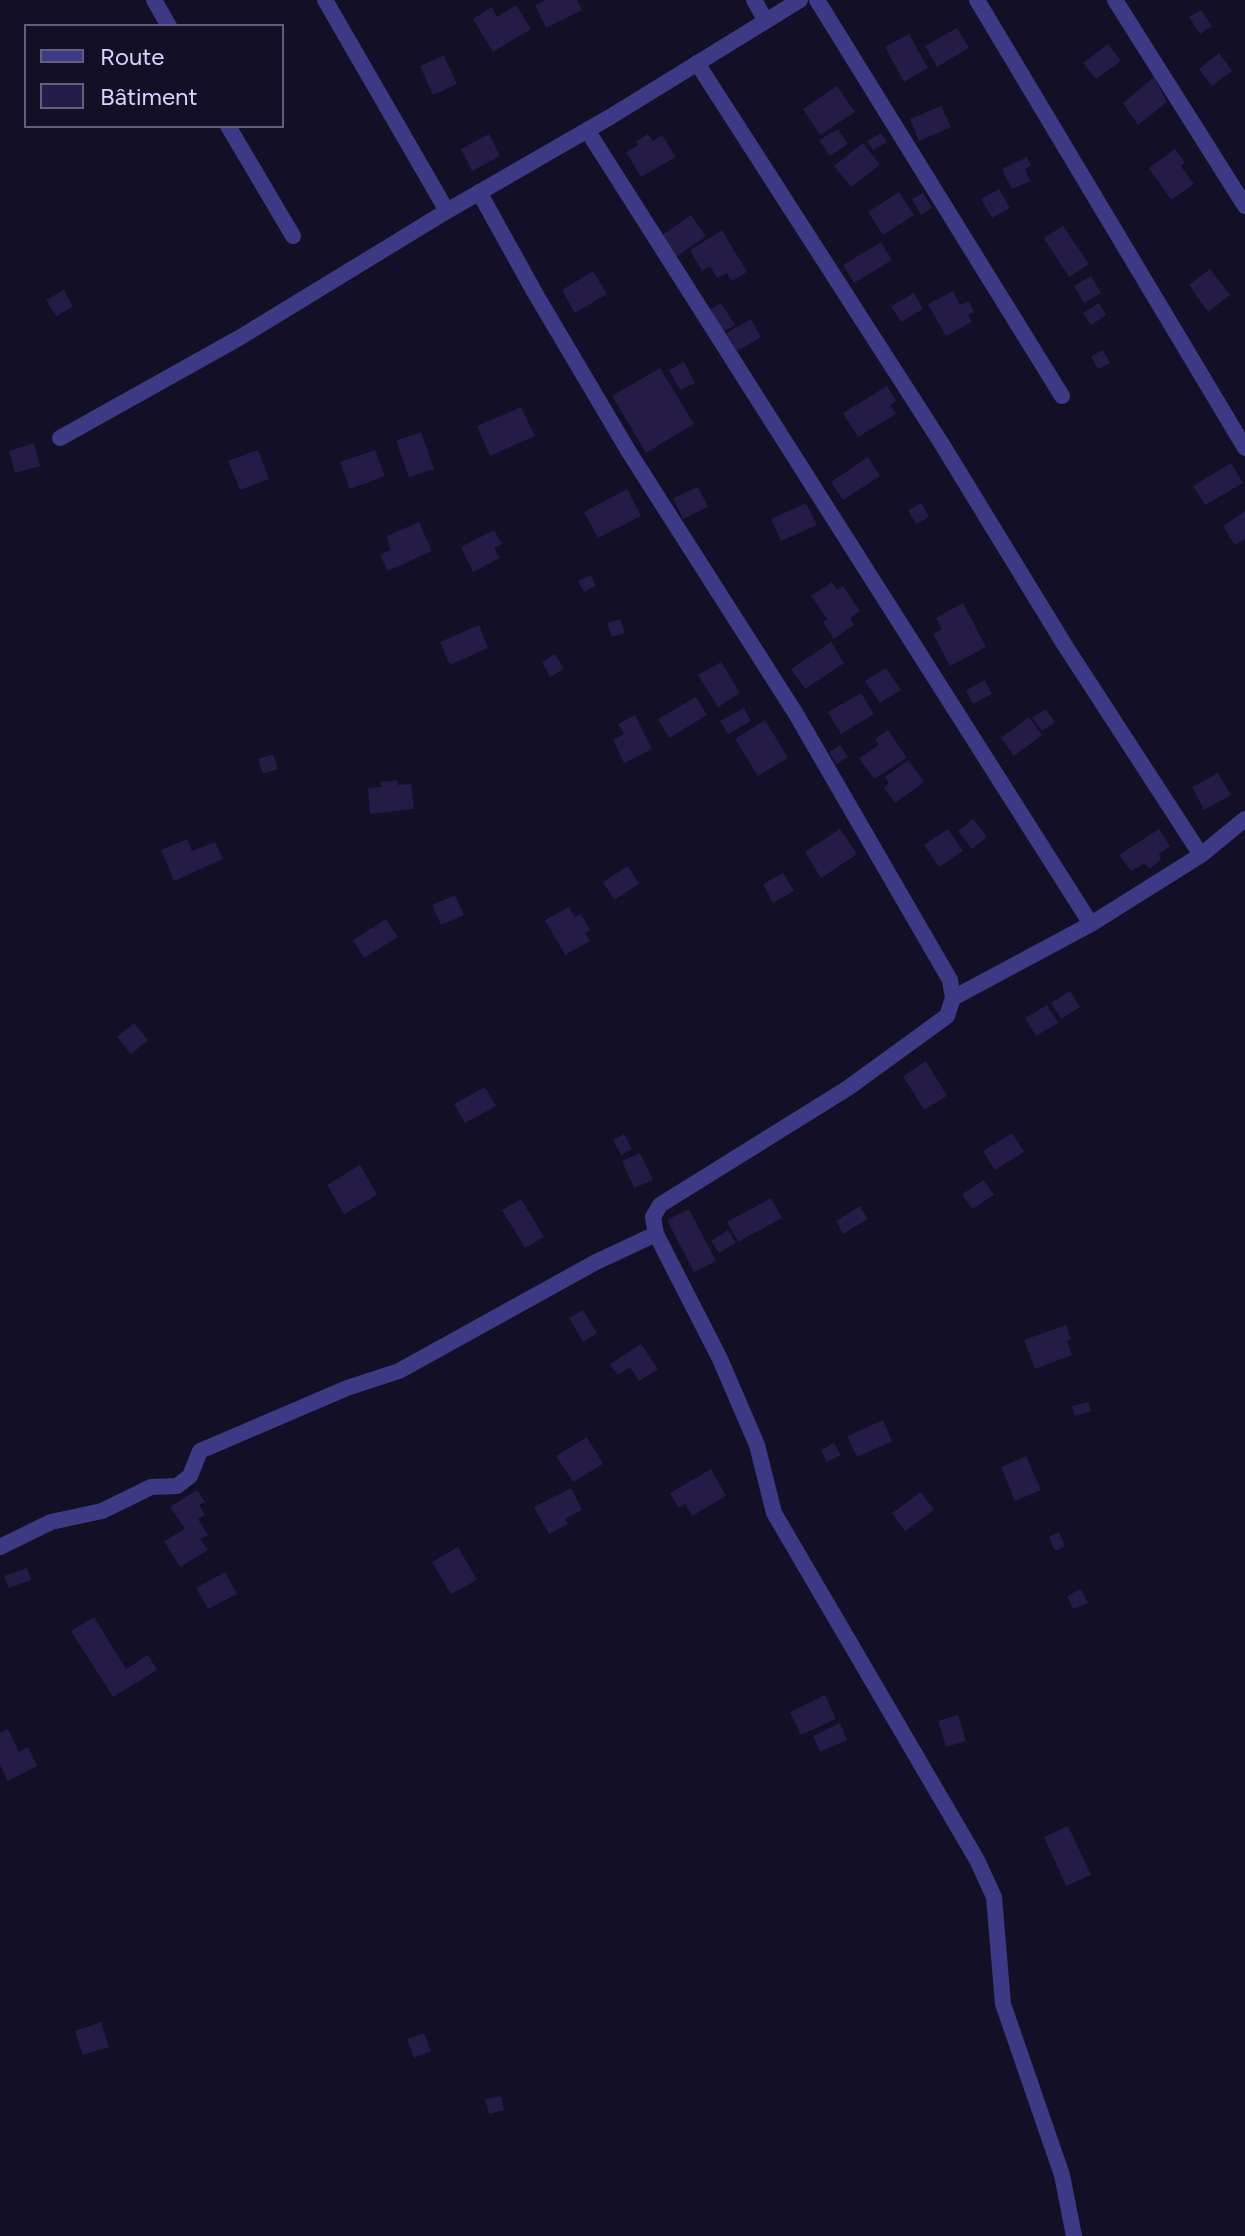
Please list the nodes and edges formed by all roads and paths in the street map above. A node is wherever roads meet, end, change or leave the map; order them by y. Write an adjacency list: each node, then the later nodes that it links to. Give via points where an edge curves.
1 (154, 0): 9 (street)
2 (325, 0): 15 (street)
3 (754, 0): 8 (street)
4 (800, 0): 8 (street)
5 (817, 0): 17 (street)
6 (977, 0): 19 (street)
7 (1115, 0): 14 (street)
8 (766, 21): 10 (street)
9 (168, 24)
10 (697, 63): 12 (street); 21 (street)
11 (229, 128): 16 (street)
12 (587, 130): 13 (street); 22 (street)
13 (479, 192): 15 (street); 23 (street, via 629,452 796,714 950,980)
14 (1245, 206)
15 (447, 211): 18 (street, via 239,338)
16 (293, 236)
17 (1062, 396)
18 (60, 438)
19 (1245, 448)
20 (1245, 819): 21 (street)
21 (1201, 855): 22 (street)
22 (1091, 924): 23 (street)
23 (953, 998): 24 (street, via 947,1016 848,1088 660,1205 653,1217)
24 (656, 1234): 25 (street, via 399,1371 200,1451 190,1476 177,1486 151,1487 102,1511 51,1522); 26 (street, via 751,1430 774,1513 994,1897 1003,2004 1062,2175)
25 (0, 1547)
26 (1074, 2236)

